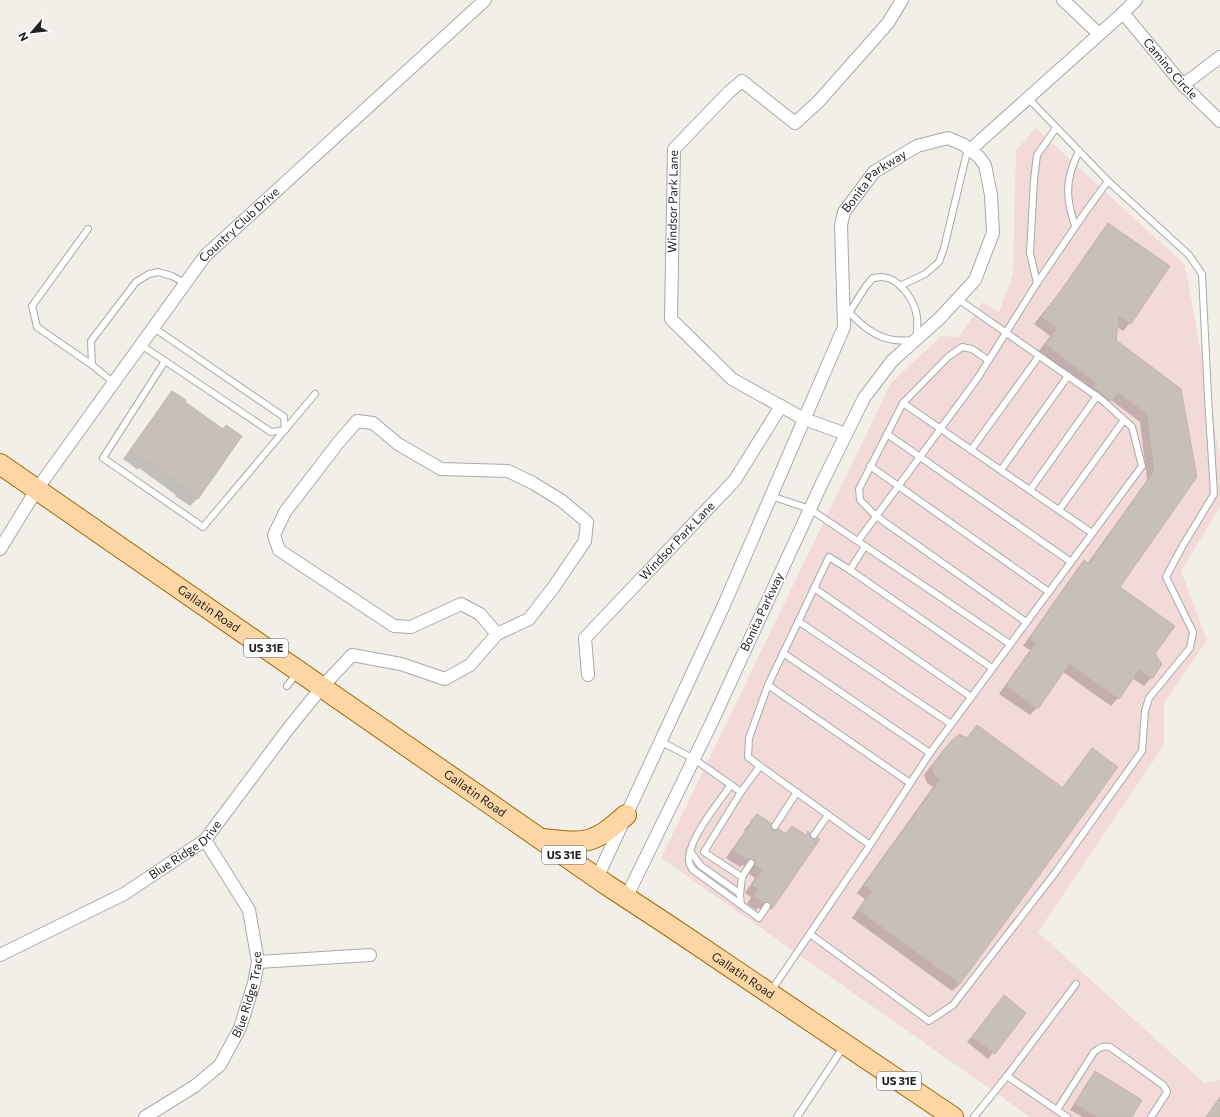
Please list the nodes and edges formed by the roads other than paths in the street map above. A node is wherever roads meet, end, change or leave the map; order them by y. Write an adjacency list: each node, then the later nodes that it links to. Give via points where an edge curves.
1 (484, 0): 18 (street, Country Club Drive, via 205,256)
2 (902, 0): 35 (street, Windsor Park Lane, via 888,23 819,101 795,123 742,81 674,149 671,319 732,379)
3 (1063, 0): 6 (street)
4 (1136, 0): 5 (street)
5 (1123, 13): 6 (street); 8 (street, Camino Circle)
6 (1099, 34): 9 (street)
7 (1220, 57): 8 (street)
8 (1183, 85): 10 (street, Camino Circle)
9 (1028, 98): 11 (lane); 12 (street)
10 (1220, 121)
11 (1056, 128): 13 (lane); 17 (lane, via 1037,155 1030,253)
12 (969, 149): 19 (lane, via 939,262 925,274); 20 (street, Bonita Parkway, via 986,165 993,233 975,280); 21 (street, Bonita Parkway, via 948,138 917,146 874,172 842,218)
13 (1079, 151): 14 (lane); 15 (lane, via 1072,165 1068,185 1068,203)
14 (1108, 182): 15 (lane); 96 (lane, via 1189,254 1202,274 1214,494 1166,577 1193,632 1190,648 1148,698 1142,751 1054,873 953,1005 929,1021)
15 (1075, 226): 17 (lane)
16 (88, 229): 29 (lane, via 32,306 37,327)
17 (1037, 283): 23 (lane)
18 (186, 284): 22 (street, Country Club Drive); 29 (lane, via 158,272 136,282 91,341)
19 (900, 286): 21 (lane, via 883,277 873,278); 24 (lane, via 908,293 914,305 917,318)
20 (958, 299): 23 (lane); 24 (street, Bonita Parkway)
21 (846, 309): 24 (lane, via 861,325 876,335 894,340); 36 (street, Bonita Parkway, via 844,327)
22 (154, 328): 25 (street, Country Club Drive); 39 (lane, via 284,417)
23 (1006, 332): 26 (lane); 27 (lane)
24 (916, 340): 40 (street, Bonita Parkway, via 892,361 864,398)
25 (141, 345): 28 (lane); 31 (street, Country Club Drive)
26 (1039, 356): 30 (lane); 42 (lane)
27 (988, 360): 34 (lane, via 962,347 948,357); 38 (lane)
28 (165, 361): 39 (lane, via 271,432); 39 (lane, via 103,458 203,527)
29 (92, 365): 31 (lane)
30 (1068, 376): 33 (lane); 46 (lane)
31 (114, 383): 48 (street, Country Club Drive)
32 (315, 394): 39 (lane)
33 (1097, 396): 37 (lane); 49 (lane)
34 (903, 403): 38 (lane); 41 (lane)
35 (781, 406): 36 (street, Windsor Park Lane); 68 (street, Windsor Park Lane, via 735,480 585,638)
36 (804, 419): 40 (street, Windsor Park Lane); 50 (street, Bonita Parkway)
37 (1124, 420): 52 (lane); 54 (lane, via 1132,427 1142,466)
38 (940, 429): 42 (lane); 43 (lane)
39 (285, 430)
40 (846, 434): 51 (street, Bonita Parkway)
41 (886, 434): 43 (lane); 45 (lane)
42 (971, 450): 46 (lane)
43 (919, 457): 47 (lane); 58 (lane)
44 (0, 464): 48 (main road, Gallatin Road / US 31E)
45 (870, 466): 47 (lane); 53 (lane, via 859,489 860,500)
46 (1000, 470): 49 (lane)
47 (898, 486): 53 (lane); 61 (lane)
48 (37, 489): 57 (street, Country Club Drive); 70 (main road, Gallatin Road / US 31E, via 293,678)
49 (1030, 490): 52 (lane)
50 (771, 496): 51 (lane); 73 (street, Bonita Parkway, via 724,605)
51 (810, 509): 55 (lane); 75 (street, Bonita Parkway)
52 (1059, 510): 54 (lane)
53 (876, 516): 55 (lane); 63 (lane)
54 (1092, 533): 58 (lane)
55 (858, 541): 56 (lane)
56 (865, 546): 59 (lane); 65 (lane)
57 (0, 549)
58 (1071, 562): 61 (lane)
59 (850, 570): 60 (lane, via 830,556); 67 (lane)
60 (814, 588): 62 (lane); 71 (lane)
61 (1048, 592): 63 (lane)
62 (798, 621): 66 (lane); 72 (lane)
63 (1026, 622): 65 (lane)
64 (497, 634): 64 (street, via 480,614 460,604 411,627 394,626 279,550 274,535 285,512 357,421 373,423 398,444 441,469 508,471 539,486 587,522 585,541 530,619); 70 (street, Blue Ridge Drive, via 470,665 445,679 401,664 352,655)
65 (1010, 644): 67 (lane)
66 (783, 653): 69 (lane); 74 (lane)
67 (992, 668): 71 (lane)
68 (588, 675)
69 (768, 685): 76 (lane, via 749,738 748,757); 77 (lane)
70 (322, 687): 85 (main road, Gallatin Road / US 31E); 86 (street, Blue Ridge Drive)
71 (971, 697): 72 (lane)
72 (951, 724): 74 (lane)
73 (660, 741): 75 (lane); 81 (street, Bonita Parkway)
74 (930, 753): 77 (lane)
75 (694, 759): 78 (lane); 93 (street, Bonita Parkway)
76 (760, 766): 79 (lane); 80 (lane)
77 (910, 783): 87 (lane)
78 (731, 785): 79 (lane); 88 (lane, via 694,838)
79 (741, 792): 90 (lane, via 704,852)
80 (797, 792): 82 (lane); 83 (lane)
81 (626, 815): 85 (main road, via 604,832 585,841); 91 (street, Bonita Parkway)
82 (828, 815): 84 (lane); 87 (lane)
83 (775, 826)
84 (814, 836)
85 (541, 839): 91 (main road, Gallatin Road / US 31E)
86 (205, 840): 97 (street, Blue Ridge Drive, via 124,894); 99 (street, Blue Ridge Trace, via 249,910)
87 (870, 845): 96 (lane)
88 (690, 851): 92 (lane, via 702,866); 94 (lane, via 692,869)
89 (751, 863): 90 (lane)
90 (742, 877): 92 (lane)
91 (597, 878): 93 (main road, Gallatin Road / US 31E)
92 (740, 895): 94 (lane)
93 (626, 898): 101 (main road, Gallatin Road / US 31E)
94 (741, 905): 95 (lane, via 759,918)
95 (768, 906)
96 (810, 934): 101 (lane)
97 (0, 955)
98 (370, 956): 99 (street)
99 (258, 962): 105 (street, Blue Ridge Trace, via 240,1028 220,1065 195,1086)
100 (1076, 984): 103 (lane)
101 (769, 994): 102 (main road, Gallatin Road / US 31E)
102 (844, 1044): 106 (lane); 107 (main road, Gallatin Road / US 31E)
103 (1007, 1076): 104 (lane); 108 (lane)
104 (1057, 1110): 109 (lane); 110 (lane, via 1094,1052 1106,1046 1164,1084 1166,1094)
105 (144, 1117)
106 (796, 1117)
107 (953, 1117)
108 (974, 1117)
109 (1067, 1117)
110 (1151, 1117)

